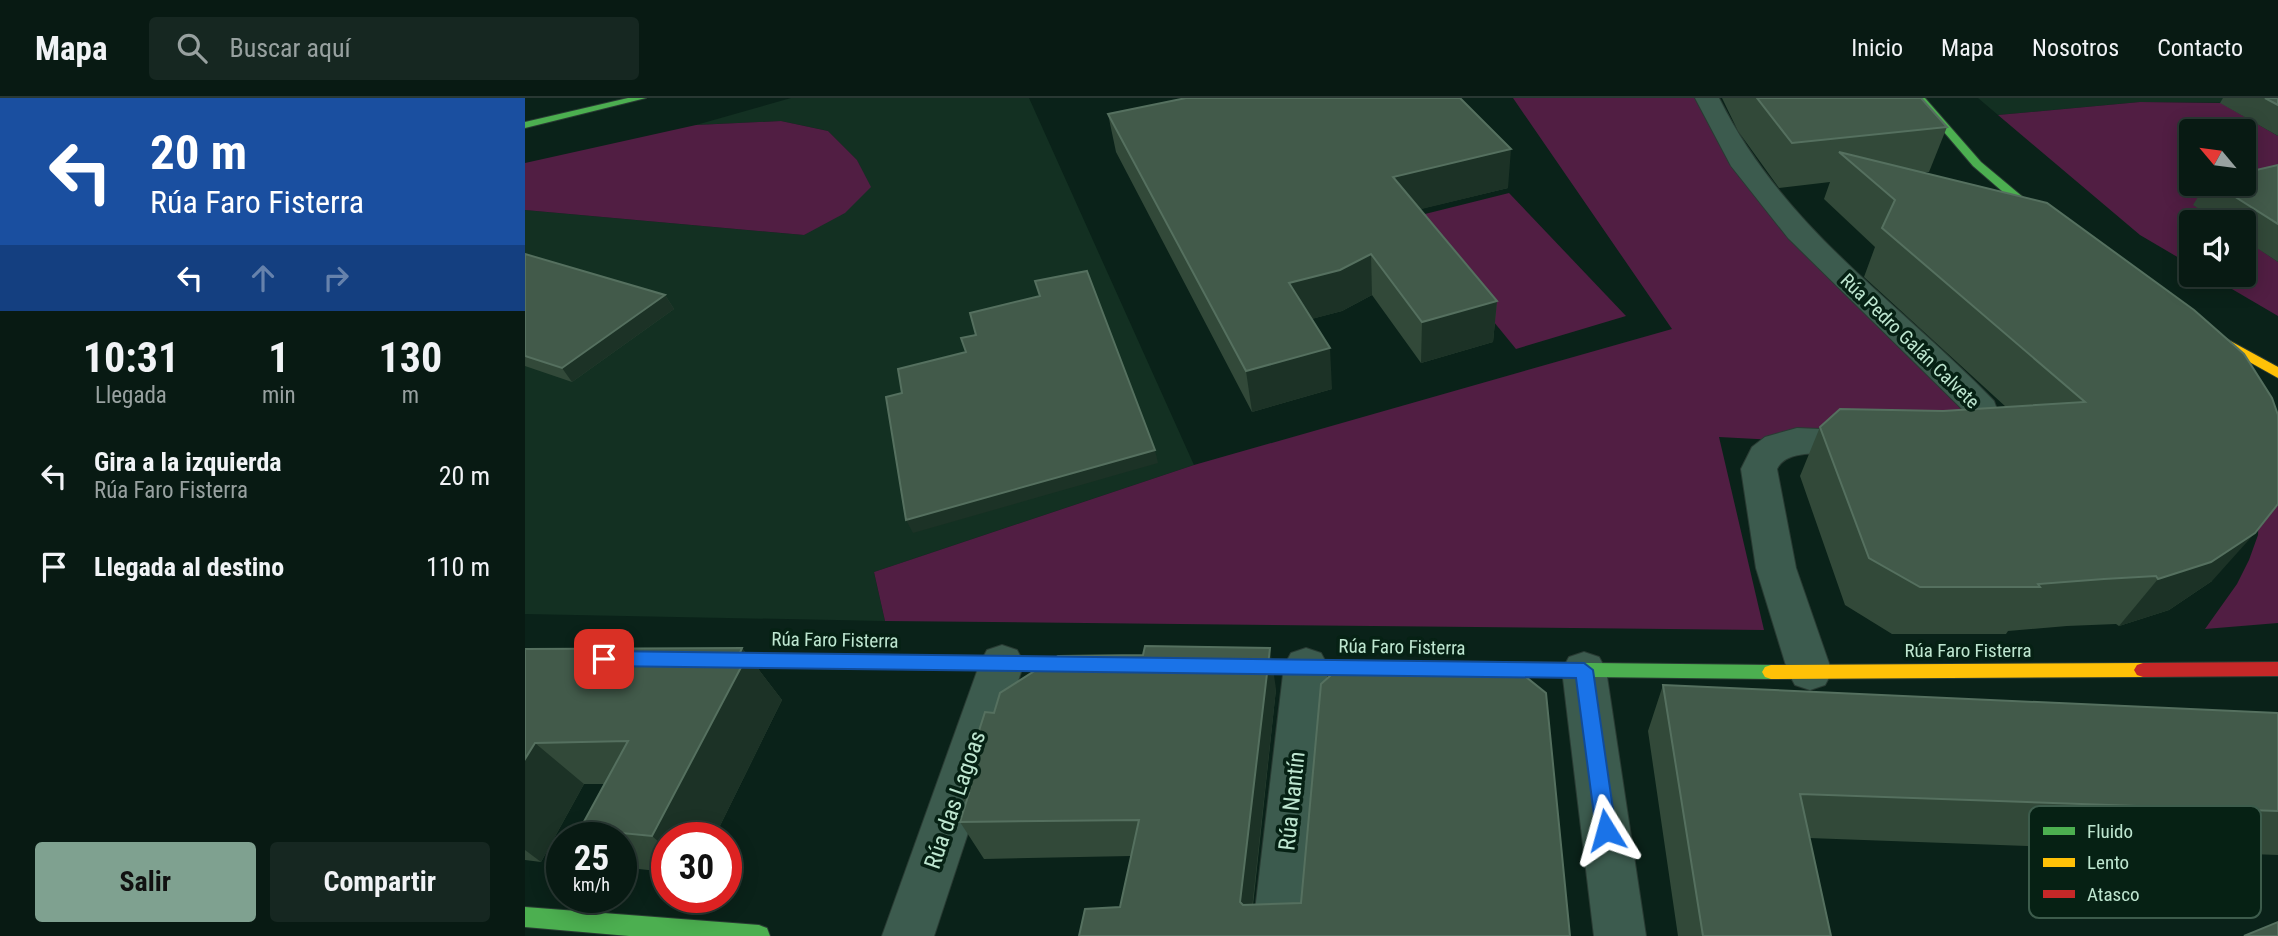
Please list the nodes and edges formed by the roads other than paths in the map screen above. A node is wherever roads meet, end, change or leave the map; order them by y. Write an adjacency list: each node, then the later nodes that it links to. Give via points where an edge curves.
1 (641, 98): 4 (street)
2 (1707, 98): 15 (street, Rúa Pedro Galán Calvete, via 1758,186 1982,410 1985,426 1977,438 1958,444 1797,441 1778,446 1765,456 1759,469 1764,512 1776,568)
3 (1920, 98): 5 (street, via 1977,164)
4 (525, 125)
5 (2066, 239)
6 (2182, 317): 7 (street)
7 (2278, 373)
8 (689, 660): 9 (street, Rúa Faro Fisterra)
9 (1002, 663): 10 (street, Rúa Faro Fisterra); 19 (street, Rúa das Lagoas)
10 (1110, 664)
11 (1208, 665): 12 (street, Rúa Faro Fisterra)
12 (1306, 666): 14 (street, Rúa Faro Fisterra); 20 (street, Rúa Nantín)
13 (2278, 668): 15 (street, Rúa Faro Fisterra)
14 (1584, 670): 15 (street, Rúa Faro Fisterra); 21 (street)
15 (1810, 673)
16 (525, 916): 17 (street)
17 (583, 929): 18 (street)
18 (759, 936)
19 (908, 936)
20 (1278, 936)
21 (1621, 936)

